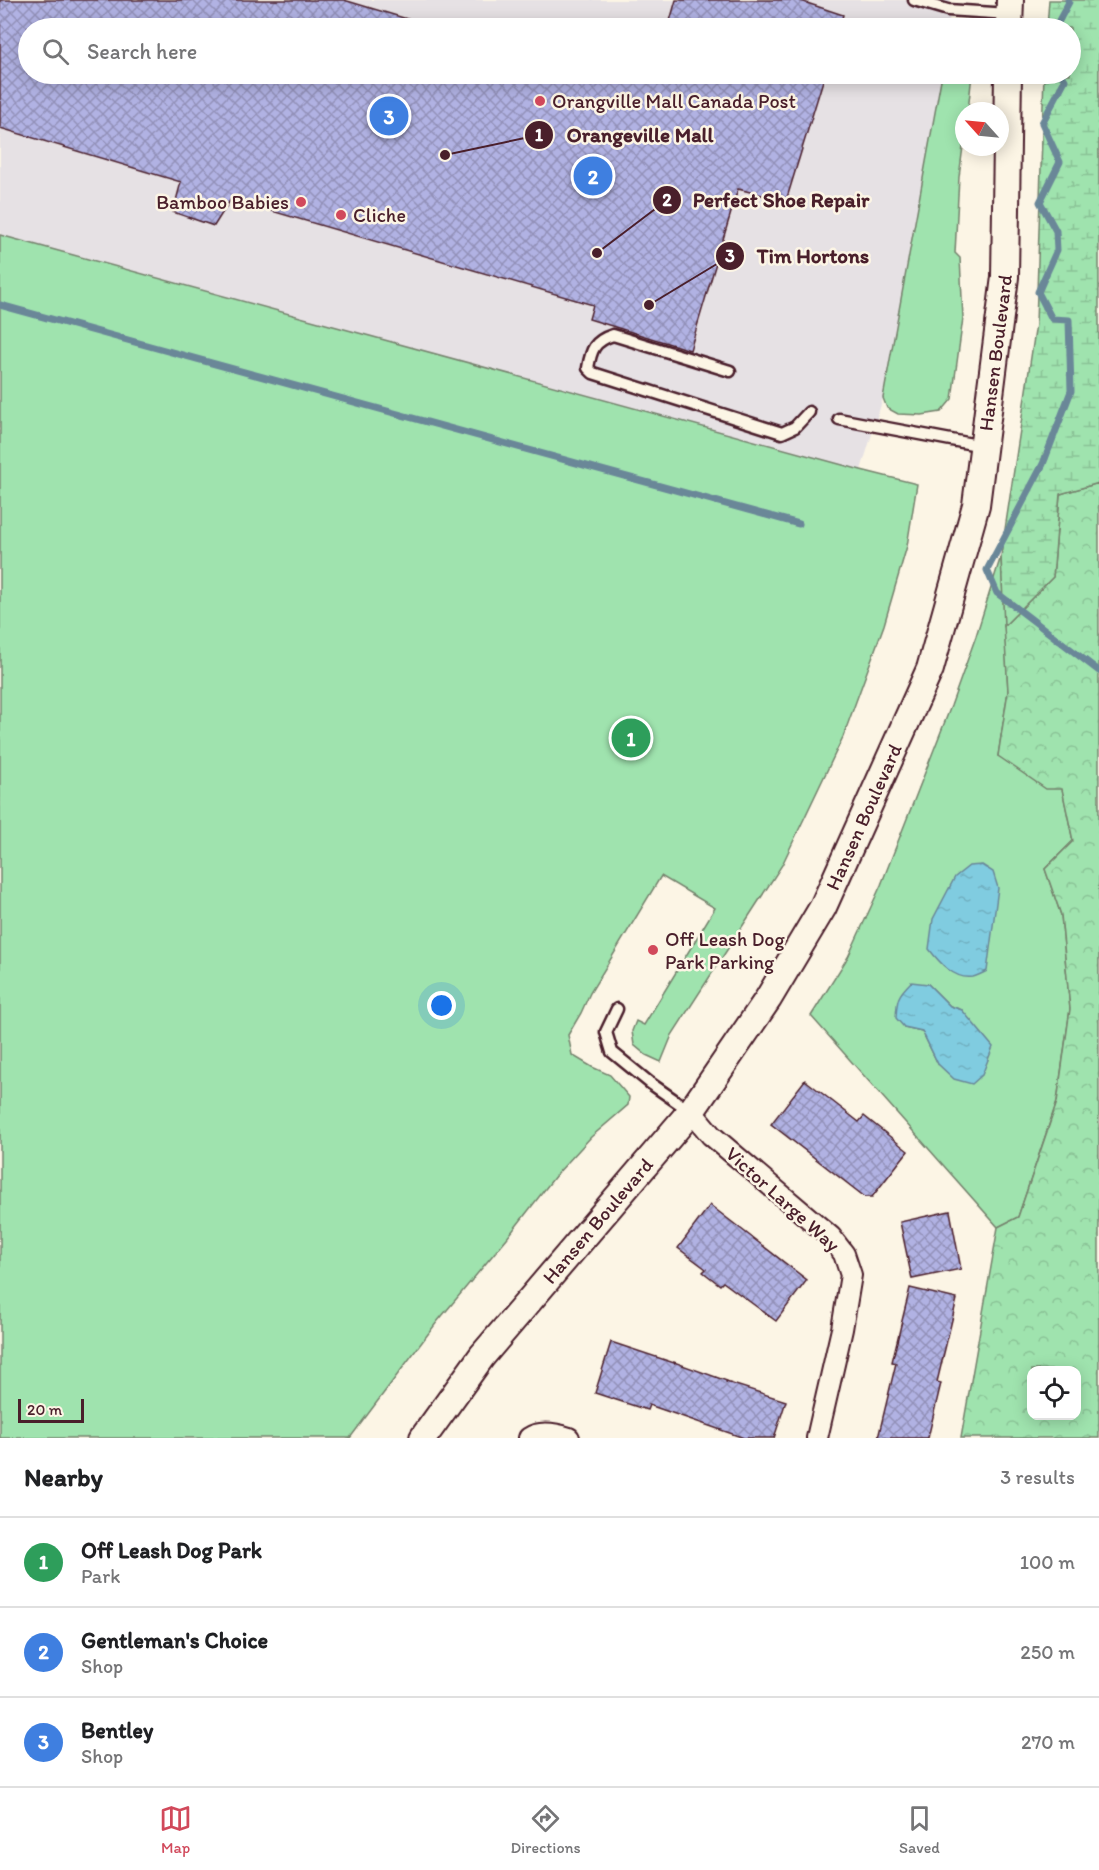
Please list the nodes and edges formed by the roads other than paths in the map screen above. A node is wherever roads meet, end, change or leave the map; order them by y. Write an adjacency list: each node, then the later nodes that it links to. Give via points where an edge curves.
1 (914, 0): 2 (lane, via 948,10)
2 (1009, 14)
3 (1008, 84): 7 (street, Hansen Boulevard, via 1005,277)
4 (730, 371): 5 (lane, via 613,335 600,339 588,368 593,374 782,433 795,427)
5 (809, 412)
6 (839, 418): 7 (lane)
7 (983, 446): 9 (street, Hansen Boulevard, via 976,505 930,669 823,907 768,999)
8 (617, 1009): 9 (lane, via 606,1032 612,1052)
9 (691, 1111): 10 (street, Hansen Boulevard, via 482,1356); 13 (street, Victor Large Way, via 711,1135 831,1237 844,1254 851,1275)
10 (423, 1438)
11 (529, 1438): 12 (street, via 554,1433)
12 (569, 1438)
13 (817, 1438)

